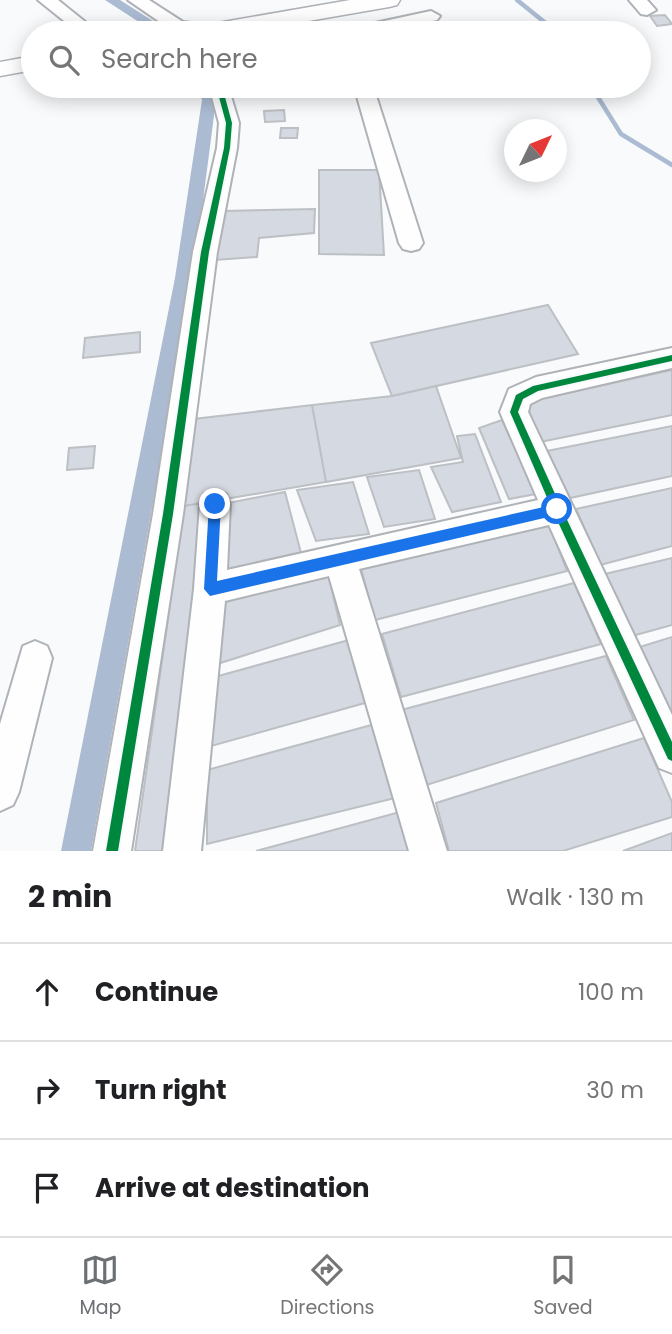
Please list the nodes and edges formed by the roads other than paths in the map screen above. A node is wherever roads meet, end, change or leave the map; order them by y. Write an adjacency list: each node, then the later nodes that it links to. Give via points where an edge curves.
1 (47, 0): 6 (street)
2 (137, 0): 7 (street)
3 (389, 0): 4 (main road)
4 (338, 9): 8 (main road); 9 (street)
5 (431, 16): 10 (street)
6 (74, 21)
7 (170, 21)
8 (268, 21)
9 (342, 21)
10 (408, 21)
11 (21, 65): 12 (main road)
12 (0, 69)
13 (222, 98): 25 (street, via 229,123 227,148 205,252 168,514)
14 (367, 98): 15 (street)
15 (411, 243)
16 (672, 358): 18 (street, via 536,388 520,397 514,412)
17 (215, 504): 20 (street)
18 (557, 509): 19 (street); 23 (street)
19 (340, 560): 20 (street); 27 (street)
20 (210, 589): 26 (street)
21 (35, 658): 22 (street)
22 (7, 739): 24 (street)
23 (672, 755)
24 (0, 792)
25 (112, 851)
26 (182, 851)
27 (428, 851)

